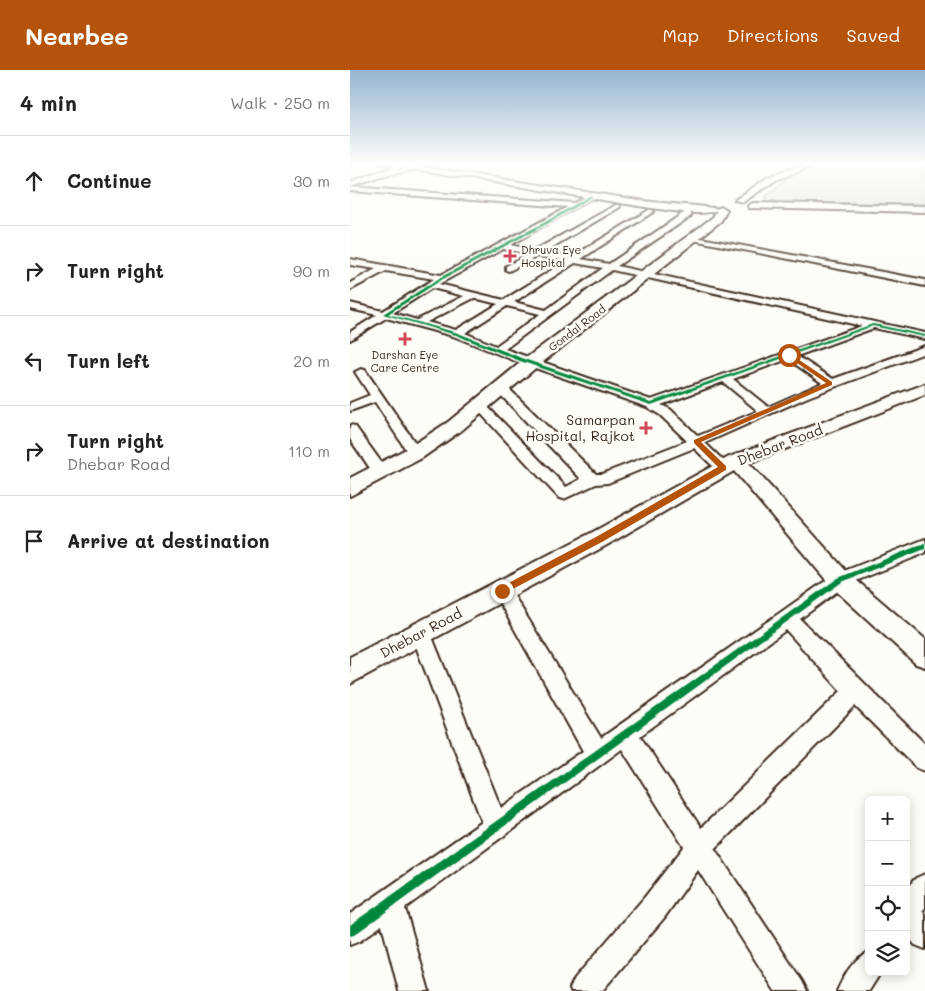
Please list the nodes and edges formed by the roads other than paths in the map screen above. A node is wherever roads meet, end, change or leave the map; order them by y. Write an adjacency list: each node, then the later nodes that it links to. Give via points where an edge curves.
1 (575, 206): 11 (street)
2 (618, 206): 12 (street)
3 (663, 206): 4 (street)
4 (706, 206)
5 (731, 206): 24 (main road, Gondal Road, via 709,219)
6 (732, 206): 15 (main road, Gondal Road)
7 (829, 206): 8 (main road)
8 (925, 208)
9 (651, 211): 13 (street)
10 (688, 214): 16 (street)
11 (546, 223): 12 (street); 17 (street)
12 (580, 229): 13 (street); 18 (street)
13 (618, 236): 19 (street)
14 (632, 238): 16 (street)
15 (693, 238): 24 (main road, Gondal Road); 26 (street)
16 (650, 242): 23 (street)
17 (502, 246): 18 (street); 25 (street)
18 (537, 252): 19 (street); 22 (street)
19 (572, 259): 23 (street); 30 (street)
20 (350, 262): 21 (street)
21 (385, 268): 25 (street); 28 (street)
22 (509, 268)
23 (609, 268): 24 (street); 32 (street)
24 (643, 274): 35 (street); 42 (main road, Gondal Road)
25 (442, 278): 27 (street)
26 (925, 283)
27 (431, 285): 29 (street); 33 (street)
28 (350, 287)
29 (473, 295): 30 (street); 34 (street)
30 (507, 303): 32 (street); 36 (street)
31 (350, 306): 33 (street)
32 (547, 313): 40 (street)
33 (385, 314): 34 (street); 37 (street)
34 (420, 322): 36 (street)
35 (873, 325): 38 (street); 41 (street)
36 (457, 334): 40 (street)
37 (350, 336)
38 (925, 336)
39 (925, 349): 45 (street)
40 (497, 350): 42 (street)
41 (789, 355): 44 (street); 45 (street)
42 (527, 361): 46 (main road, Gondal Road); 49 (street); 55 (main road, Gondal Road)
43 (361, 372): 48 (street)
44 (724, 377): 49 (street); 52 (street)
45 (830, 383): 52 (street)
46 (501, 388): 50 (main road, Gondal Road); 59 (street, via 587,476)
47 (925, 389): 56 (street, Dhebar Road)
48 (377, 397): 51 (street); 55 (street)
49 (651, 404): 54 (street, via 665,412)
50 (480, 406): 55 (main road, Gondal Road, via 455,426); 59 (street, via 564,494)
51 (350, 407)
52 (767, 412): 54 (street)
53 (350, 429): 57 (street)
54 (696, 442): 56 (street); 59 (street, via 603,479)
55 (412, 449): 57 (main road, Gondal Road)
56 (729, 465): 62 (street); 63 (street, Dhebar Road)
57 (378, 468): 58 (main road, Gondal Road); 60 (main road, Gondal Road)
58 (350, 476)
59 (594, 479)
60 (350, 488)
61 (925, 546): 62 (street)
62 (840, 580): 64 (street); 66 (street)
63 (502, 591): 65 (street, Dhebar Road); 70 (street)
64 (787, 618): 68 (street); 69 (street)
65 (421, 633): 67 (street, Dhebar Road); 72 (street)
66 (925, 655)
67 (350, 670)
68 (855, 691): 71 (street); 73 (street)
69 (624, 734): 70 (street); 73 (street)
70 (597, 754): 72 (street)
71 (925, 760)
72 (496, 827): 75 (street)
73 (699, 847): 81 (street, via 654,908); 83 (street)
74 (925, 887): 76 (street)
75 (390, 903): 78 (street); 82 (street)
76 (910, 906)
77 (910, 916): 79 (street)
78 (350, 931)
79 (925, 935)
80 (865, 972): 84 (street)
81 (585, 990)
82 (414, 991)
83 (792, 991)
84 (852, 991)

